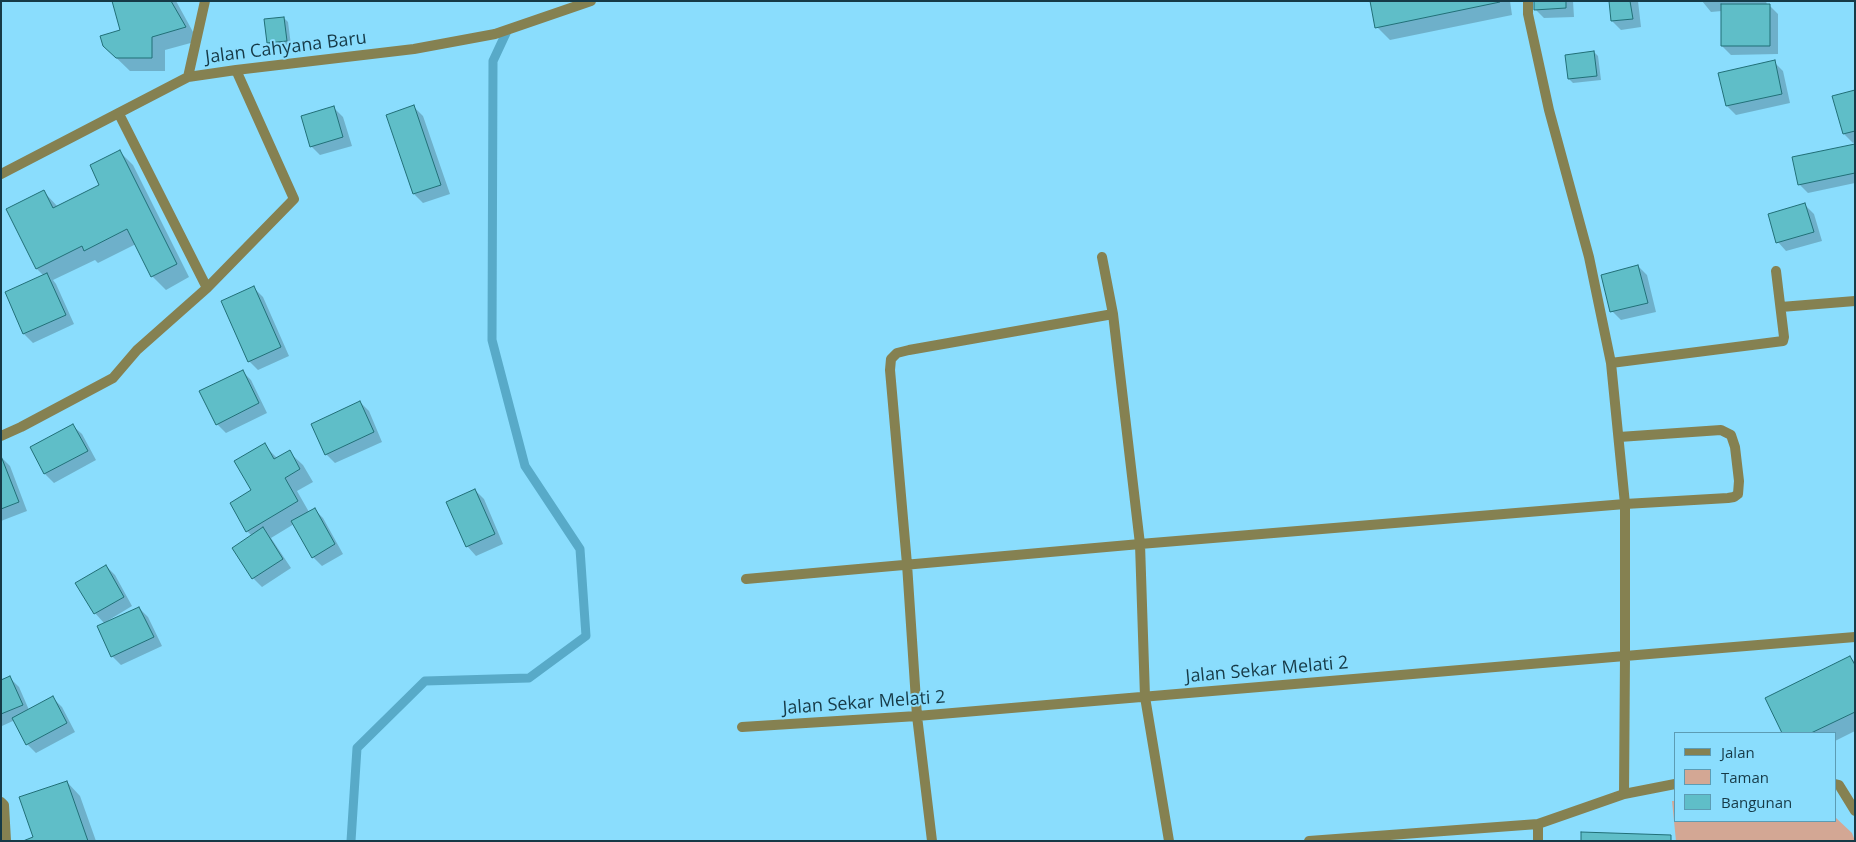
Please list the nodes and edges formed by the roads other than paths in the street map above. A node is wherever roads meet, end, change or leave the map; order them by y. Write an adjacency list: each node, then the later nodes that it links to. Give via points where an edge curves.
1 (205, 1): 5 (street)
2 (591, 1): 4 (street, Jalan Cahyana Baru, via 496,34 414,49)
3 (1528, 1): 14 (street, via 1549,110 1589,257)
4 (236, 70): 5 (street, Jalan Cahyana Baru); 10 (street, via 294,198)
5 (188, 78): 6 (street, Jalan Cahyana Baru)
6 (119, 114): 7 (street, Jalan Cahyana Baru); 10 (street)
7 (1, 174)
8 (1102, 257): 13 (street)
9 (1776, 272): 12 (street)
10 (207, 288): 15 (street, via 138,350 113,378)
11 (1855, 301): 12 (street)
12 (1781, 306): 14 (street, via 1784,337 1778,343)
13 (1112, 314): 18 (street); 19 (street, via 909,350 897,353 892,359 890,370)
14 (1611, 363): 16 (street)
15 (1, 436)
16 (1619, 437): 17 (street); 17 (street, via 1721,430 1731,435 1739,480 1738,494 1734,497)
17 (1625, 504): 18 (street); 22 (street)
18 (1140, 544): 19 (street); 23 (street)
19 (907, 564): 20 (street); 24 (street)
20 (746, 578)
21 (1855, 637): 22 (street, Jalan Sekar Melati 2)
22 (1625, 656): 23 (street, Jalan Sekar Melati 2); 28 (street)
23 (1145, 697): 24 (street, Jalan Sekar Melati 2); 35 (street)
24 (917, 716): 25 (street, Jalan Sekar Melati 2); 34 (street)
25 (742, 727)
26 (1674, 784): 28 (street)
27 (1836, 784): 30 (street)
28 (1624, 794): 31 (street)
29 (1, 802): 33 (street, via 4,805)
30 (1855, 812)
31 (1538, 824): 32 (street); 37 (street)
32 (1382, 838): 36 (street)
33 (6, 841)
34 (932, 841)
35 (1169, 841)
36 (1309, 841)
37 (1538, 841)

